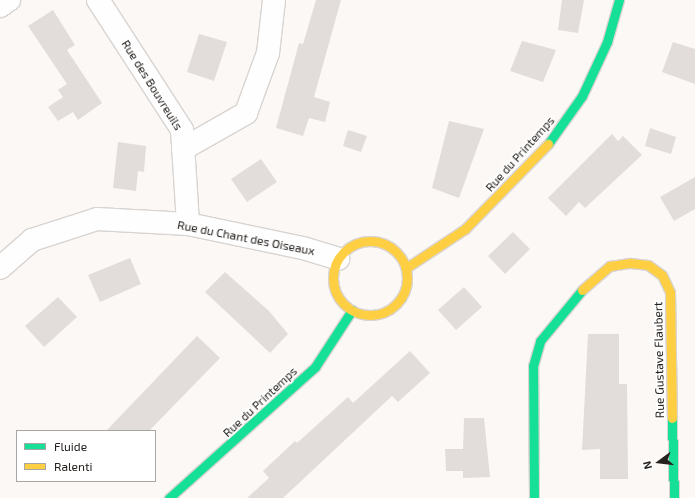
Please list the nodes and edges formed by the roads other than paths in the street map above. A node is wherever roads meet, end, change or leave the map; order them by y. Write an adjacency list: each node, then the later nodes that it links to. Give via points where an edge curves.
1 (10, 0): 5 (street)
2 (98, 0): 6 (street, Rue des Bouvreuils, via 182,130)
3 (274, 0): 6 (street, via 268,53 246,113)
4 (619, 0): 10 (main road, Rue du Printemps, via 607,42 582,96 546,147 465,229)
5 (0, 6)
6 (183, 149): 7 (street, Rue des Bouvreuils)
7 (188, 224): 8 (street, Rue du Chant des Oiseaux, via 303,248); 9 (street, Rue du Chant des Oiseaux, via 97,219 32,240)
8 (338, 259): 10 (main road, via 348,248 360,242 375,241 392,248); 11 (main road, via 334,272 334,287 341,300)
9 (0, 268)
10 (406, 268): 11 (main road, via 405,289 393,307 372,314)
11 (352, 310): 12 (main road, Rue du Printemps, via 315,367)
12 (168, 498)
13 (534, 498): 14 (main road, Rue Gustave Flaubert, via 533,366 540,341 587,286 610,266 630,263 648,265 662,275 670,292)
14 (674, 498)

